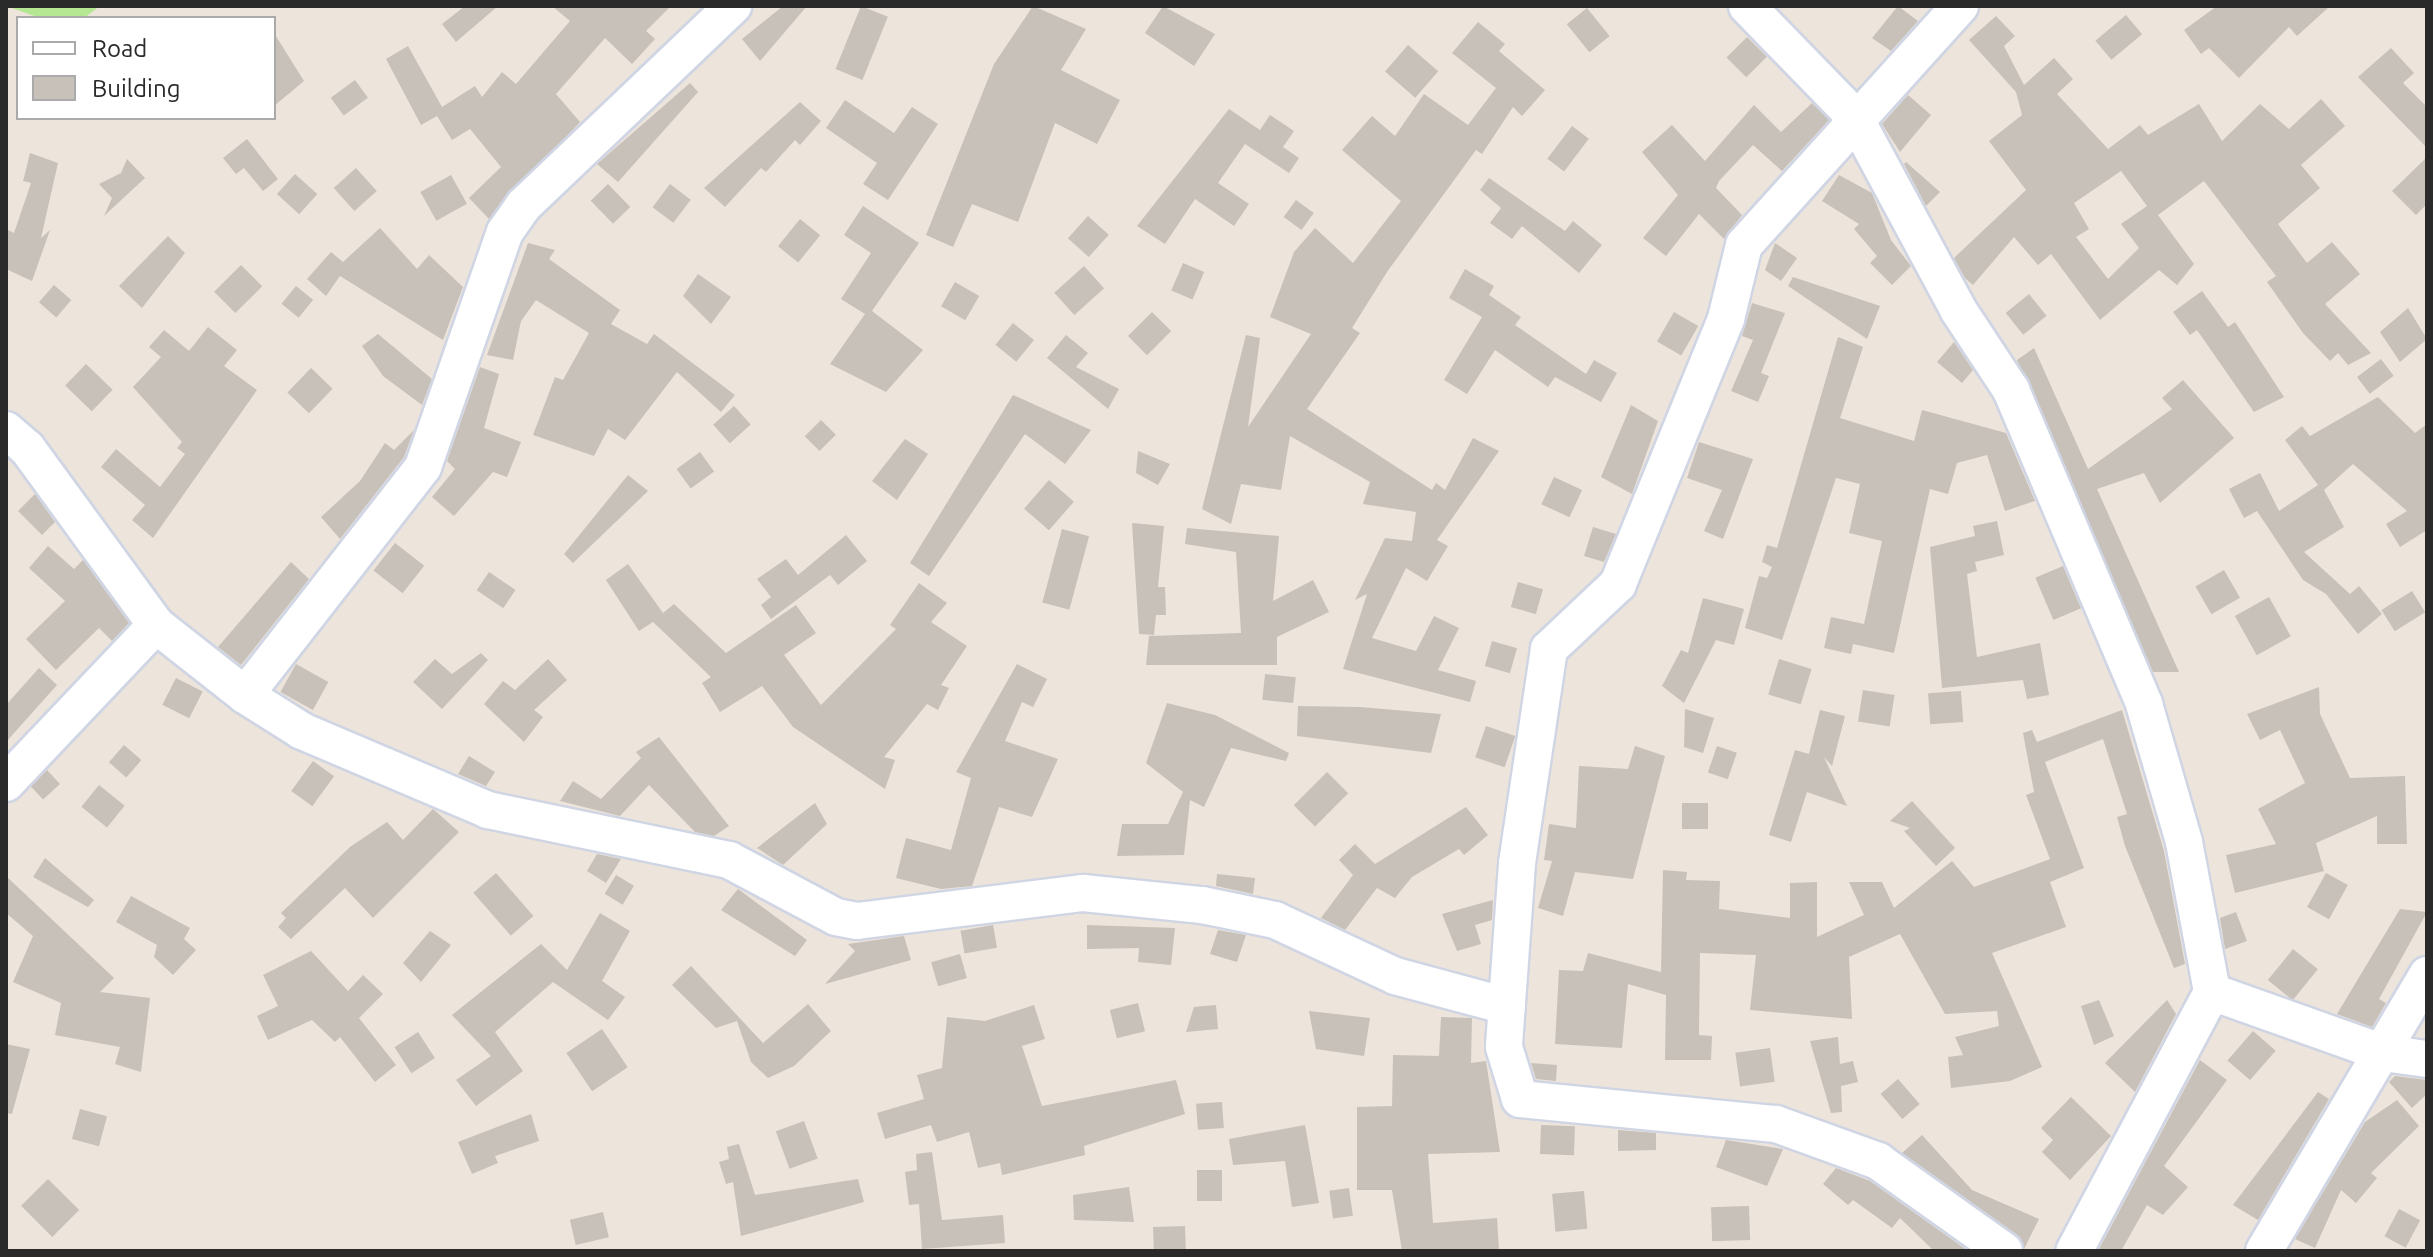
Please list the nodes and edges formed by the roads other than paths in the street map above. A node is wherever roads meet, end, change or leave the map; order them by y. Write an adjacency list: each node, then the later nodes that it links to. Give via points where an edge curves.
1 (733, 6): 7 (street, via 505,232 423,467)
2 (1747, 6): 4 (street)
3 (1960, 6): 4 (street)
4 (1854, 116): 10 (street, via 1959,311 2011,390 2144,704 2184,842); 11 (street, via 1744,245 1726,319 1618,584 1549,649 1536,701)
5 (6, 430): 6 (street, via 27,448)
6 (156, 625): 7 (street); 8 (street)
7 (245, 695): 11 (street, via 302,731 488,810 729,860 836,917 857,921 1083,893 1202,905 1275,920 1395,976)
8 (6, 783)
9 (2427, 975): 12 (street)
10 (2212, 992): 12 (street); 15 (street)
11 (1507, 1006): 14 (street, via 1504,1047 1520,1099 1776,1124 1878,1161)
12 (2383, 1053): 13 (street); 16 (street)
13 (2427, 1059)
14 (2004, 1251)
15 (2074, 1251)
16 (2264, 1251)

